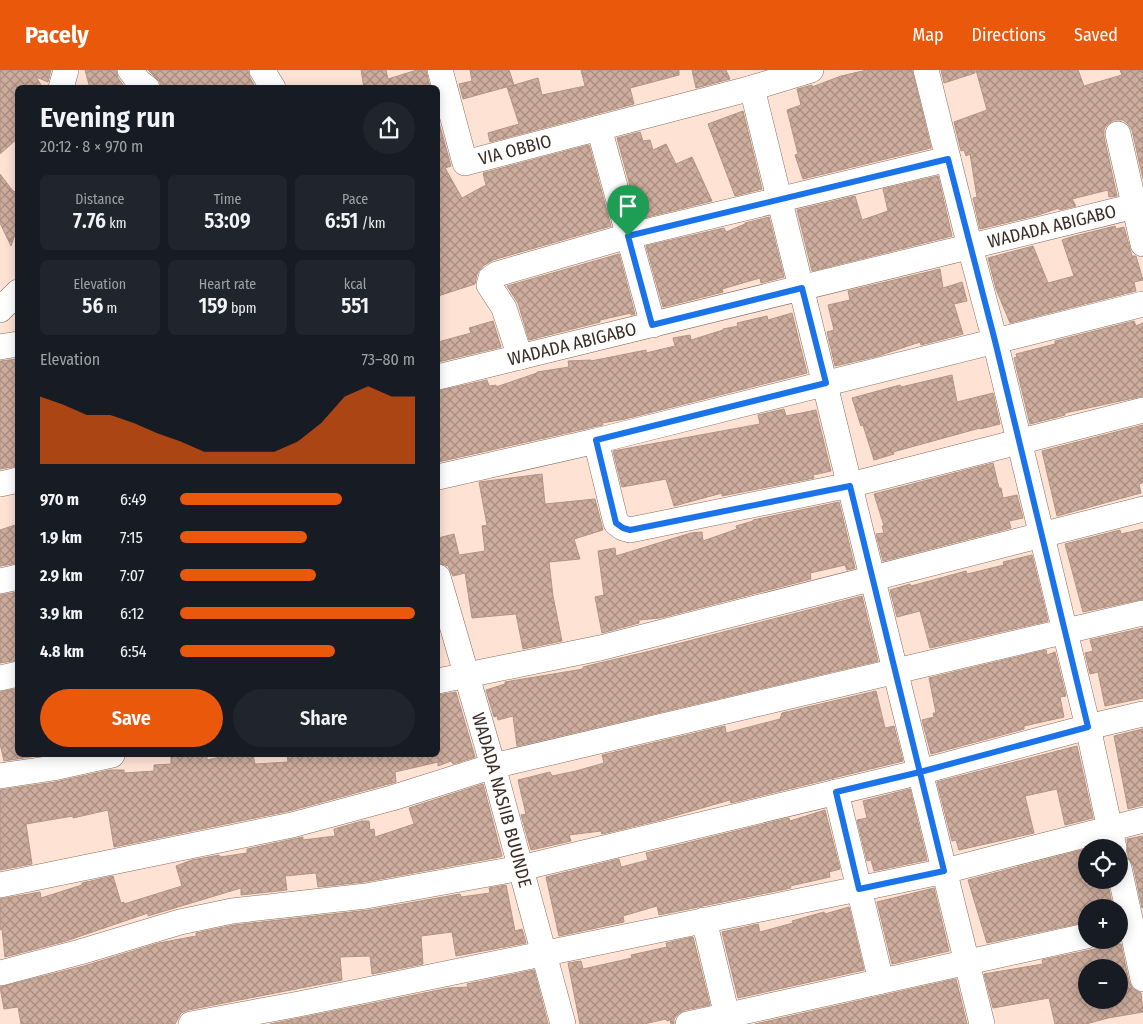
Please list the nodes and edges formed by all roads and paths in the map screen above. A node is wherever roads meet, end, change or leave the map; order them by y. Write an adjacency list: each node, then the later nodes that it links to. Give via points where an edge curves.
1 (66, 70): 7 (street)
2 (130, 70): 8 (street)
3 (262, 70): 9 (street)
4 (440, 70): 11 (street, VIA OBBIO, via 465,163)
5 (811, 70): 10 (street)
6 (926, 70): 13 (street)
7 (62, 85)
8 (143, 85)
9 (272, 85)
10 (752, 88): 11 (street); 14 (street)
11 (599, 128): 16 (street)
12 (1118, 134): 15 (street)
13 (948, 159): 14 (street); 18 (street)
14 (780, 200): 16 (street); 19 (street)
15 (1139, 205): 17 (street); 18 (street, WADADA ABIGABO)
16 (628, 236): 23 (street); 27 (street, via 491,278 489,285 504,308)
17 (1143, 244)
18 (970, 247): 19 (street, WADADA ABIGABO); 24 (street)
19 (802, 288): 23 (street, WADADA ABIGABO); 29 (street)
20 (15, 295): 22 (street)
21 (1143, 304): 24 (street)
22 (0, 310)
23 (652, 325): 27 (street, WADADA ABIGABO)
24 (995, 341): 29 (street); 32 (street)
25 (15, 345): 26 (street)
26 (0, 348)
27 (520, 357): 28 (street, WADADA ABIGABO)
28 (440, 377)
29 (826, 383): 31 (street); 36 (street)
30 (1143, 410): 32 (street)
31 (596, 440): 33 (street); 36 (street, via 616,523 630,530)
32 (1018, 442): 36 (street); 38 (street)
33 (440, 477)
34 (15, 481): 35 (street)
35 (0, 484)
36 (850, 486): 40 (street)
37 (1143, 509): 38 (street)
38 (1041, 535): 40 (street); 44 (street)
39 (15, 578): 41 (street)
40 (873, 578): 45 (street); 47 (street, via 600,648)
41 (0, 581)
42 (440, 584): 47 (street, WADADA NASIIB BUUNDE)
43 (1143, 613): 44 (street)
44 (1064, 632): 45 (street); 51 (street)
45 (896, 671): 53 (street); 54 (street)
46 (15, 675): 48 (street)
47 (467, 675): 49 (street); 53 (street, WADADA NASIIB BUUNDE)
48 (0, 678)
49 (440, 681)
50 (1143, 714): 51 (street)
51 (1088, 727): 54 (street); 58 (street)
52 (103, 757): 55 (street)
53 (493, 766): 59 (street, WADADA NASIIB BUUNDE); 61 (street, via 292,825)
54 (920, 772): 56 (street); 60 (street)
55 (0, 776)
56 (836, 792): 59 (street); 62 (street)
57 (1143, 820): 58 (street)
58 (1112, 838): 60 (street)
59 (521, 868): 66 (street, WADADA NASIIB BUUNDE); 68 (street, via 366,896 197,918)
60 (944, 871): 62 (street); 67 (street)
61 (0, 885)
62 (859, 889): 63 (street); 70 (street)
63 (704, 920): 66 (street); 71 (street)
64 (1128, 936): 69 (street)
65 (1078, 938): 67 (street)
66 (544, 952): 72 (street); 73 (street, WADADA NASIIB BUUNDE)
67 (967, 962): 70 (street); 75 (street)
68 (0, 973)
69 (1143, 979)
70 (881, 981): 71 (street)
71 (728, 1020): 74 (street)
72 (191, 1024)
73 (563, 1024)
74 (688, 1024)
75 (982, 1024)

